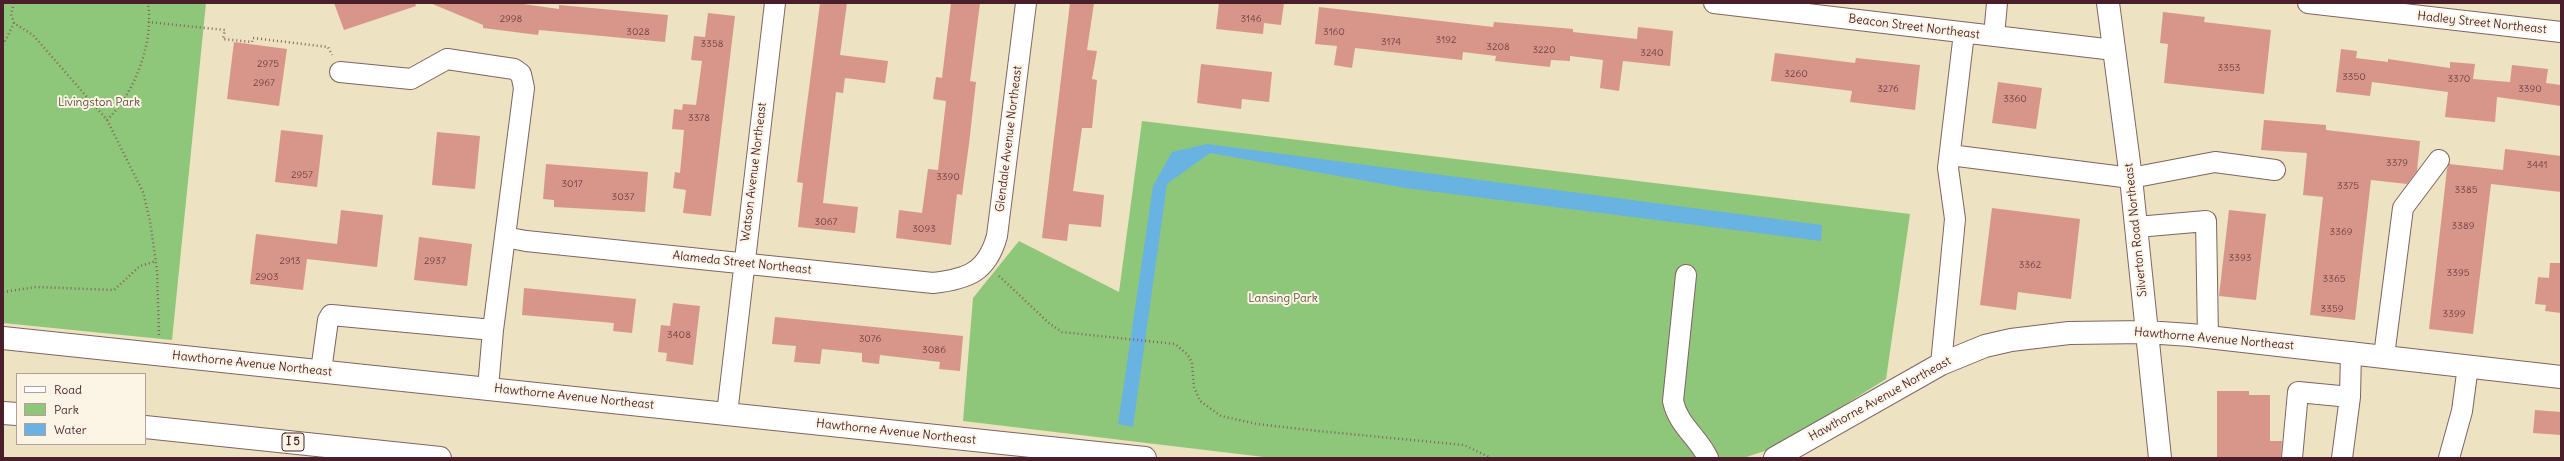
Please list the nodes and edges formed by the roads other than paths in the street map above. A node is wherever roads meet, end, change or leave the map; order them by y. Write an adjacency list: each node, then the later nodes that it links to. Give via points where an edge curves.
1 (775, 3): 18 (street, Watson Avenue Northeast)
2 (1026, 3): 19 (street, Glendale Avenue Northeast, via 996,236 987,258)
3 (1714, 3): 7 (street, Beacon Street Northeast)
4 (1997, 3): 9 (street)
5 (2108, 3): 10 (main road, Silverton Road Northeast)
6 (2308, 3): 8 (street, Hadley Street Northeast)
7 (1964, 32): 9 (street, Beacon Street Northeast); 12 (street)
8 (2561, 32)
9 (1994, 36): 10 (street, Beacon Street Northeast)
10 (2114, 50): 15 (main road, Silverton Road Northeast)
11 (340, 72): 17 (street, via 411,79 447,59 503,65 521,74 524,88)
12 (1950, 155): 15 (street); 27 (street, via 1948,168 1955,219)
13 (2439, 160): 26 (street, via 2402,208)
14 (2274, 170): 15 (street, via 2215,162)
15 (2131, 178): 16 (main road, Silverton Road Northeast)
16 (2137, 227): 22 (main road, Silverton Road Northeast); 23 (street, via 2206,221)
17 (505, 237): 18 (street, Alameda Street Northeast); 21 (street)
18 (743, 263): 19 (street, Alameda Street Northeast, via 933,283); 35 (street, Watson Avenue Northeast)
19 (986, 271)
20 (1686, 275): 39 (street, via 1673,401 1675,413)
21 (493, 330): 29 (street, via 330,315); 31 (street)
22 (2146, 332): 23 (main road, Hawthorne Avenue Northeast); 27 (main road, Hawthorne Avenue Northeast, via 2069,333 2019,339 1985,346); 41 (main road, Silverton Road Northeast)
23 (2208, 337): 25 (main road, Hawthorne Avenue Northeast)
24 (3, 338): 29 (main road, Hawthorne Avenue Northeast)
25 (2351, 352): 26 (main road, Hawthorne Avenue Northeast); 32 (street)
26 (2384, 356): 28 (main road, Hawthorne Avenue Northeast)
27 (1941, 364): 40 (main road, Hawthorne Avenue Northeast)
28 (2468, 366): 30 (main road, Hawthorne Avenue Northeast); 44 (street, via 2462,411)
29 (321, 371): 31 (main road, Hawthorne Avenue Northeast)
30 (2561, 376)
31 (488, 388): 35 (main road, Hawthorne Avenue Northeast)
32 (2350, 397): 42 (street, via 2298,392); 43 (street)
33 (3, 413): 34 (main road)
34 (16, 414)
35 (727, 414): 38 (main road, Hawthorne Avenue Northeast)
36 (146, 427): 37 (main road, I 5)
37 (440, 458)
38 (1144, 458)
39 (1708, 458)
40 (1775, 458)
41 (2160, 458)
42 (2292, 458)
43 (2342, 458)
44 (2449, 458)

